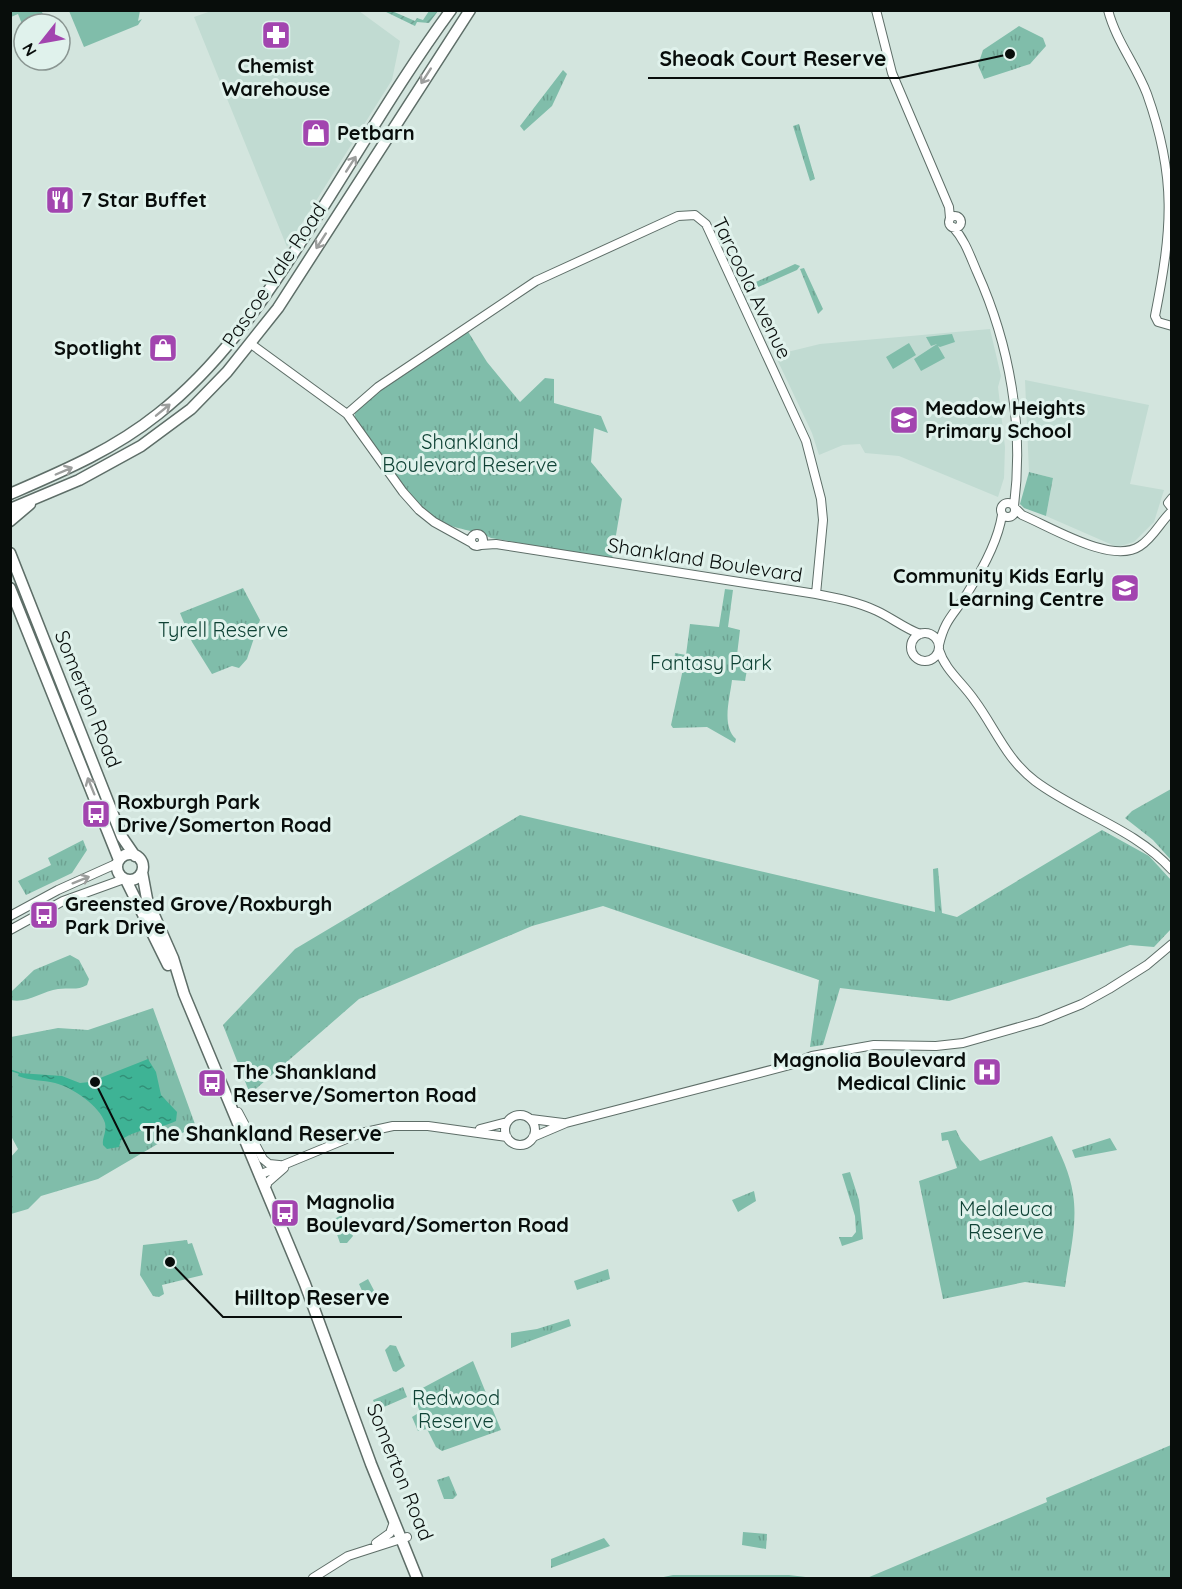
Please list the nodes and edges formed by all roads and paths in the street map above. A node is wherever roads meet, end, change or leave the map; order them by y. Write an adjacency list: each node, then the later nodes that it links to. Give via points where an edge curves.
1 (451, 10): 5 (main road, Pascoe Vale Road)
2 (470, 10): 6 (main road, Pascoe Vale Road)
3 (876, 10): 16 (street, via 892,73 985,289 1006,353 1019,454)
4 (1108, 10): 7 (street, via 1117,39 1146,92 1163,146 1171,202 1167,255 1155,316 1158,322)
5 (427, 46): 6 (main road); 10 (main road, Pascoe Vale Road, one-way to 5, via 174,401 238,335)
6 (440, 55): 8 (main road, Pascoe Vale Road, one-way to 8)
7 (1172, 326)
8 (251, 344): 9 (street, Shankland Boulevard); 11 (main road, Pascoe Vale Road, via 191,408)
9 (347, 414): 20 (street, Shankland Boulevard, via 403,492 419,510 451,532 496,544); 20 (street, Tarcoola Avenue, via 378,387 536,281 678,216 695,215 706,224 714,240 806,441 823,519)
10 (115, 444): 11 (main road); 12 (main road, Pascoe Vale Road, one-way to 10)
11 (132, 451): 13 (main road, Pascoe Vale Road)
12 (10, 494)
13 (40, 497): 15 (main road, Pascoe Vale Road); 17 (main road)
14 (1171, 506): 16 (street, via 1150,538 1139,547 1117,553)
15 (10, 509)
16 (1009, 511): 21 (street, via 967,594)
17 (10, 521)
18 (10, 553): 28 (main road, Somerton Road, via 122,837)
19 (10, 588): 29 (main road, Somerton Road, one-way to 19)
20 (816, 594): 22 (street, Shankland Boulevard, via 878,611)
21 (943, 625): 23 (street); 25 (street)
22 (902, 627): 23 (street, Shankland Boulevard); 24 (street, Shankland Boulevard)
23 (922, 633): 24 (street); 25 (street, via 933,636)
24 (911, 644): 26 (street, via 914,656)
25 (939, 647): 26 (street); 27 (street)
26 (927, 661): 27 (street)
27 (942, 663): 30 (street, via 978,704 999,742 1032,779 1134,837)
28 (135, 856): 29 (main road, via 128,854); 31 (main road)
29 (118, 861): 32 (main road, via 118,874); 33 (street, one-way to 29)
30 (1172, 870)
31 (142, 872): 32 (main road, via 134,880); 36 (main road, Somerton Road, via 147,899)
32 (125, 879): 34 (street, via 63,901); 36 (main road, Somerton Road)
33 (10, 916)
34 (10, 930)
35 (1171, 944): 40 (street, via 1109,989 1040,1021 950,1046 874,1045 819,1056)
36 (184, 994): 37 (main road, Somerton Road)
37 (223, 1089): 45 (street, via 258,1152 269,1164); 46 (main road, Somerton Road)
38 (531, 1119): 39 (street, via 521,1115); 40 (street); 43 (street)
39 (507, 1122): 41 (street); 42 (street)
40 (566, 1123): 43 (street)
41 (465, 1130): 42 (street); 44 (street, via 393,1126 361,1133)
42 (507, 1137): 43 (street, via 522,1145)
43 (533, 1137)
44 (296, 1159): 45 (street); 47 (street, via 271,1178)
45 (283, 1165): 46 (street)
46 (259, 1175): 47 (main road, Somerton Road)
47 (265, 1189): 48 (main road, Somerton Road)
48 (341, 1380): 49 (main road, Somerton Road); 50 (main road, Somerton Road, via 356,1408)
49 (394, 1522): 50 (main road, Somerton Road); 52 (street, via 386,1538)
50 (404, 1538): 51 (street); 54 (main road, Somerton Road); 55 (main road, Somerton Road)
51 (389, 1543): 52 (street); 54 (street, via 401,1548)
52 (362, 1550): 53 (street)
53 (313, 1578)
54 (416, 1578)
55 (424, 1578)

